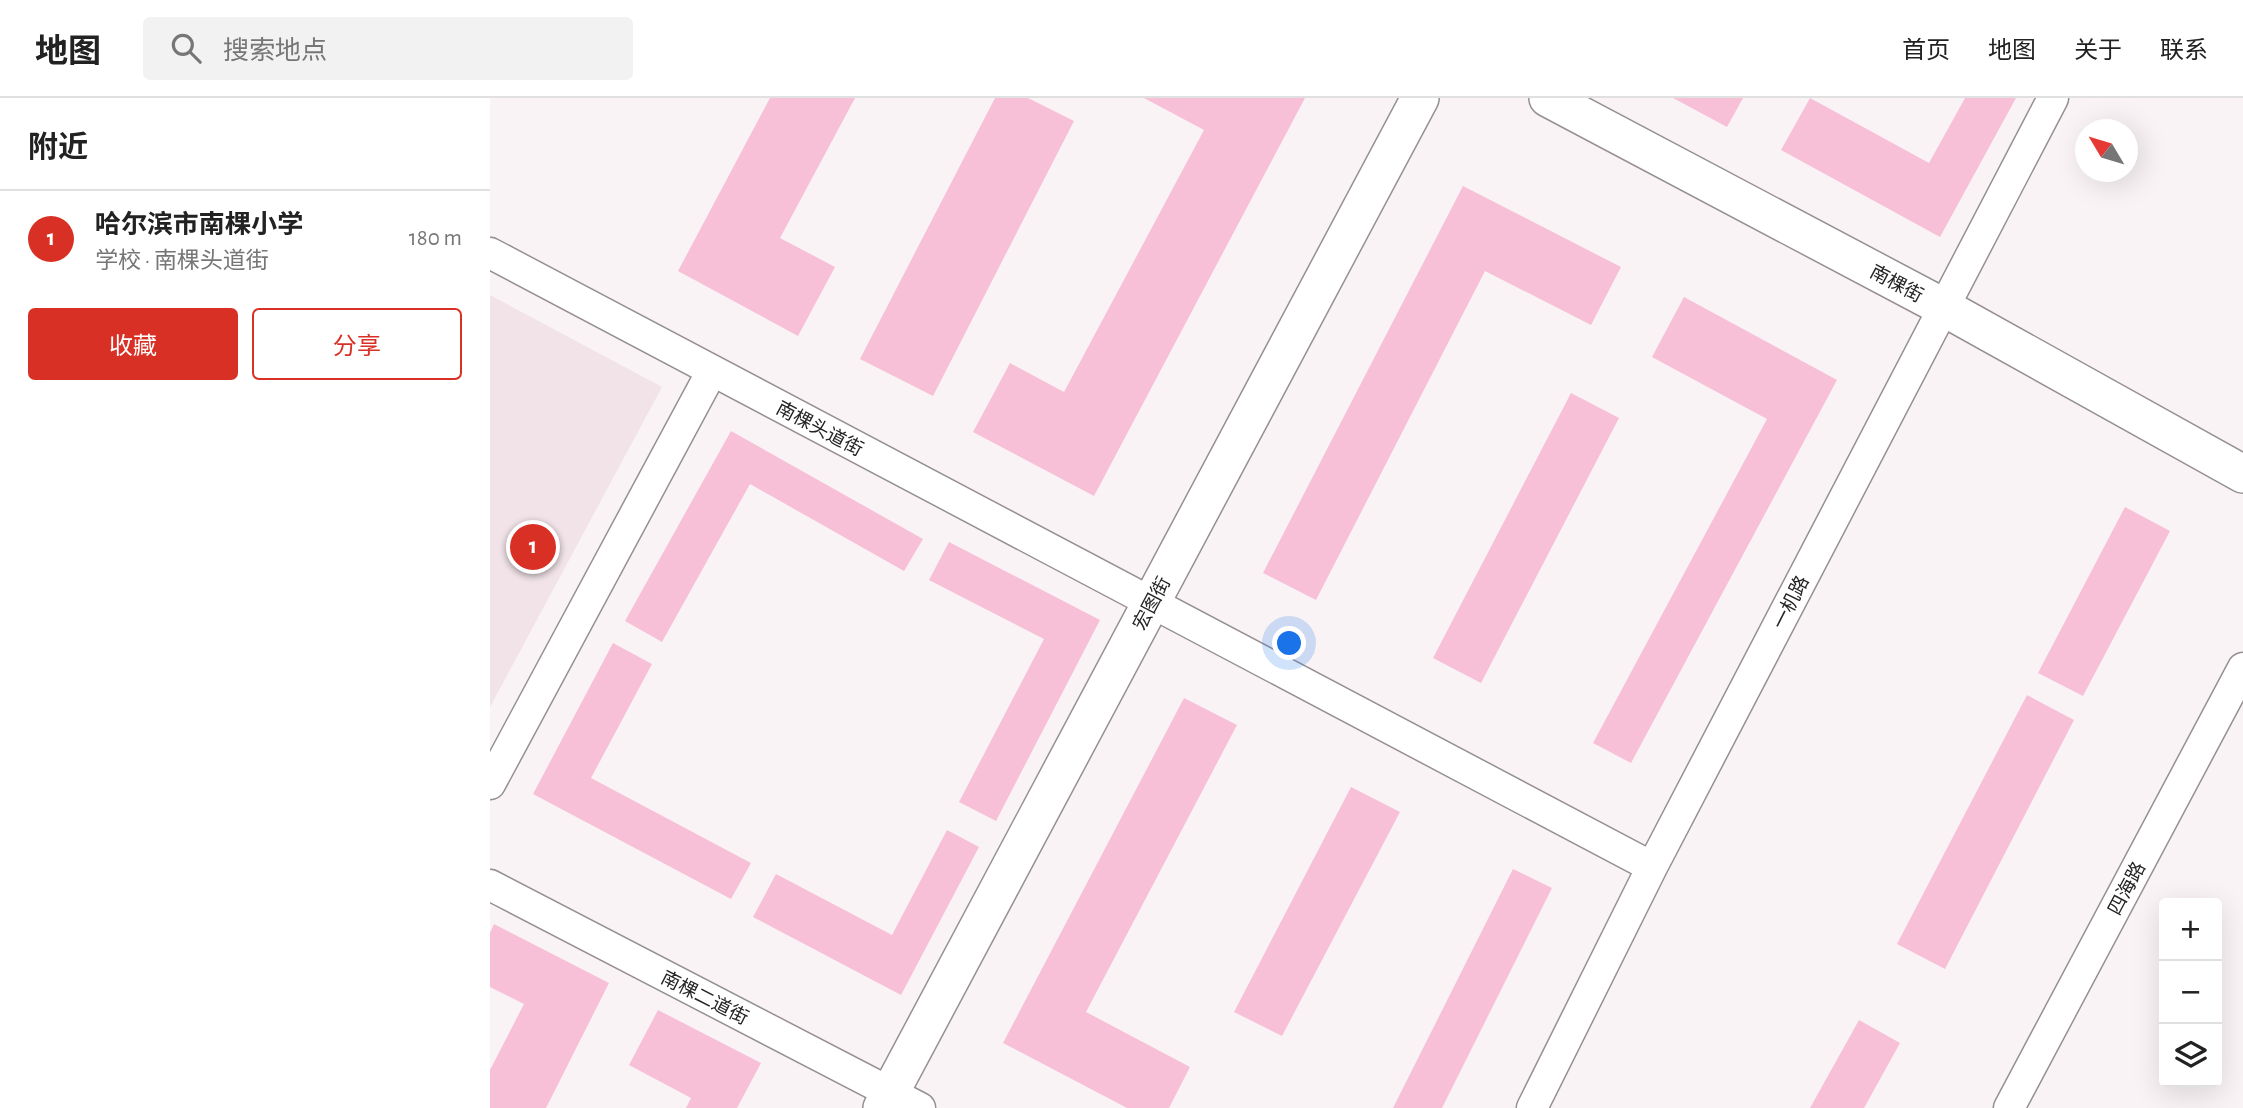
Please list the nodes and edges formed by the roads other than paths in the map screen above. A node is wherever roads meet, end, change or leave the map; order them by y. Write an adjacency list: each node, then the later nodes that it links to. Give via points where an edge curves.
1 (1420, 98): 8 (street, 宏图街)
2 (1548, 98): 5 (street, 南棵街)
3 (2053, 98): 5 (street, 一机路)
4 (490, 253): 6 (street, 南棵头道街)
5 (1943, 307): 7 (street, 南棵街); 11 (street, 一机路)
6 (712, 371): 8 (street, 南棵头道街); 10 (street)
7 (2243, 474)
8 (1152, 602): 11 (street, 南棵头道街); 13 (street, 宏图街)
9 (2243, 668): 15 (street, 四海路)
10 (490, 783)
11 (1652, 867): 14 (street, 一机路)
12 (490, 885): 13 (street, 南棵二道街)
13 (898, 1103)
14 (1532, 1108)
15 (2009, 1108)

